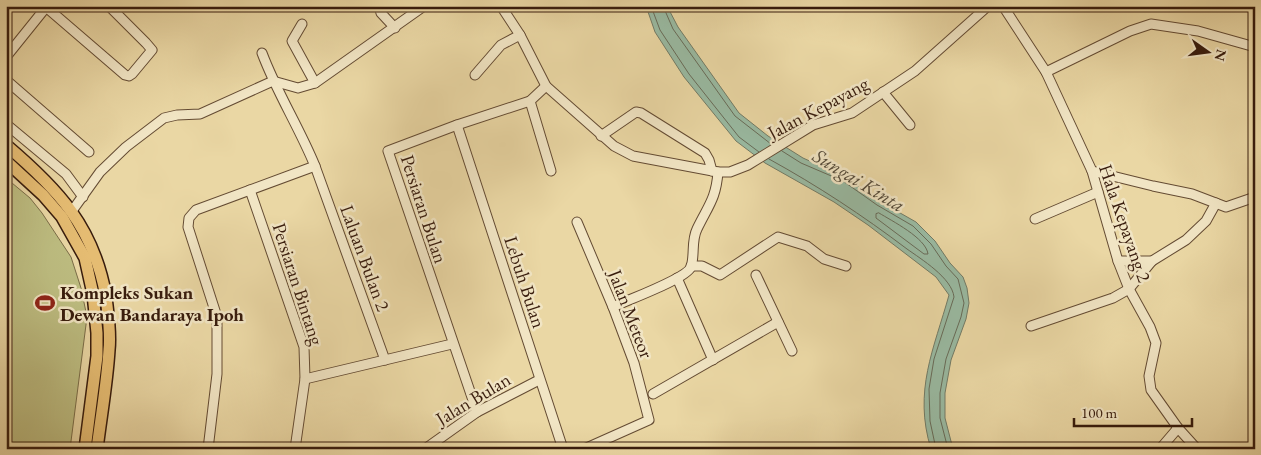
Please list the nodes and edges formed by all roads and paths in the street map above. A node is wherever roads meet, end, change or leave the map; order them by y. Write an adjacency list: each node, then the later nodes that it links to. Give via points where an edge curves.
1 (46, 6): 2 (street, via 129,76 152,50); 13 (street)
2 (109, 6)
3 (379, 6): 9 (street)
4 (424, 6): 9 (street)
5 (501, 6): 10 (street, Jalan Kepayang)
6 (988, 6): 20 (street, Jalan Kepayang, via 914,72)
7 (1003, 6): 14 (street, Hala Kepayang 2)
8 (302, 24): 18 (street, via 292,41)
9 (395, 28): 18 (street)
10 (520, 35): 15 (street, via 501,45); 19 (street, Jalan Kepayang)
11 (1255, 47): 14 (street, via 1198,31 1151,24)
12 (262, 53): 17 (street, Laluan Bulan 2)
13 (6, 57)
14 (1046, 72): 32 (street, Hala Kepayang 2)
15 (475, 75)
16 (6, 80): 27 (street)
17 (273, 81): 18 (street, via 298,88); 29 (street, Laluan Bulan 2); 35 (street, via 200,114 164,118 126,146 100,172)
18 (315, 83)
19 (546, 86): 21 (street, Persiaran Bulan); 25 (street, Jalan Kepayang)
20 (883, 92): 24 (street); 31 (street, Jalan Kepayang, via 852,113 800,132 748,165 730,172)
21 (530, 101): 23 (street, Persiaran Bulan); 30 (street)
22 (6, 124): 35 (street, via 66,174)
23 (457, 125): 52 (street, Persiaran Bulan, via 388,151); 57 (street, Lebuh Bulan)
24 (910, 125)
25 (601, 136): 31 (street, Jalan Kepayang, via 633,156); 31 (street, via 636,112 641,113 705,152)
26 (6, 144): 38 (main road, via 36,170)
27 (89, 152)
28 (6, 161): 41 (main road, via 62,217)
29 (315, 166): 33 (street); 54 (street, Laluan Bulan 2)
30 (551, 171)
31 (715, 172): 44 (street, via 717,184 713,201 696,232)
32 (1092, 172): 34 (street, Hala Kepayang 2); 37 (street, via 1192,194)
33 (250, 190): 56 (street, Persiaran Bintang, via 304,346); 63 (street, via 196,210 188,218 188,227 217,317 217,374)
34 (1098, 192): 39 (street); 43 (street, Hala Kepayang 2)
35 (83, 197): 38 (street)
36 (1255, 197): 37 (street, via 1226,207)
37 (1216, 203): 42 (street, via 1206,221 1186,240)
38 (72, 211): 41 (main road, via 70,220 84,246); 62 (main road, via 102,273 107,308 109,349)
39 (1035, 219)
40 (577, 222): 49 (street, Jalan Meteor)
41 (85, 258): 61 (main road, via 96,313 97,356)
42 (1152, 261): 43 (street); 48 (street)
43 (1118, 262): 48 (street, Hala Kepayang 2)
44 (691, 266): 45 (street, via 702,266 720,275 778,237 807,246 829,261); 47 (street)
45 (846, 266)
46 (756, 276): 50 (street)
47 (677, 278): 49 (street); 55 (street)
48 (1128, 289): 51 (street, via 1113,298); 60 (street, Hala Kepayang 2, via 1156,343 1149,376 1151,390)
49 (613, 307): 67 (street, Jalan Meteor, via 634,363 649,420)
50 (778, 322): 53 (street); 55 (street)
51 (1031, 326)
52 (452, 344): 54 (street); 59 (street, Persiaran Bulan)
53 (792, 351)
54 (384, 360): 56 (street)
55 (713, 360): 58 (street)
56 (304, 379): 64 (street, Persiaran Bintang)
57 (539, 380): 59 (street, Jalan Bulan); 66 (street, Lebuh Bulan)
58 (653, 394)
59 (477, 412): 65 (street, Jalan Bulan)
60 (1178, 428): 68 (street); 69 (street, Hala Kepayang 2)
61 (85, 449)
62 (97, 449)
63 (208, 449)
64 (294, 449)
65 (425, 449)
66 (563, 449)
67 (584, 449)
68 (1160, 449)
69 (1197, 449)

